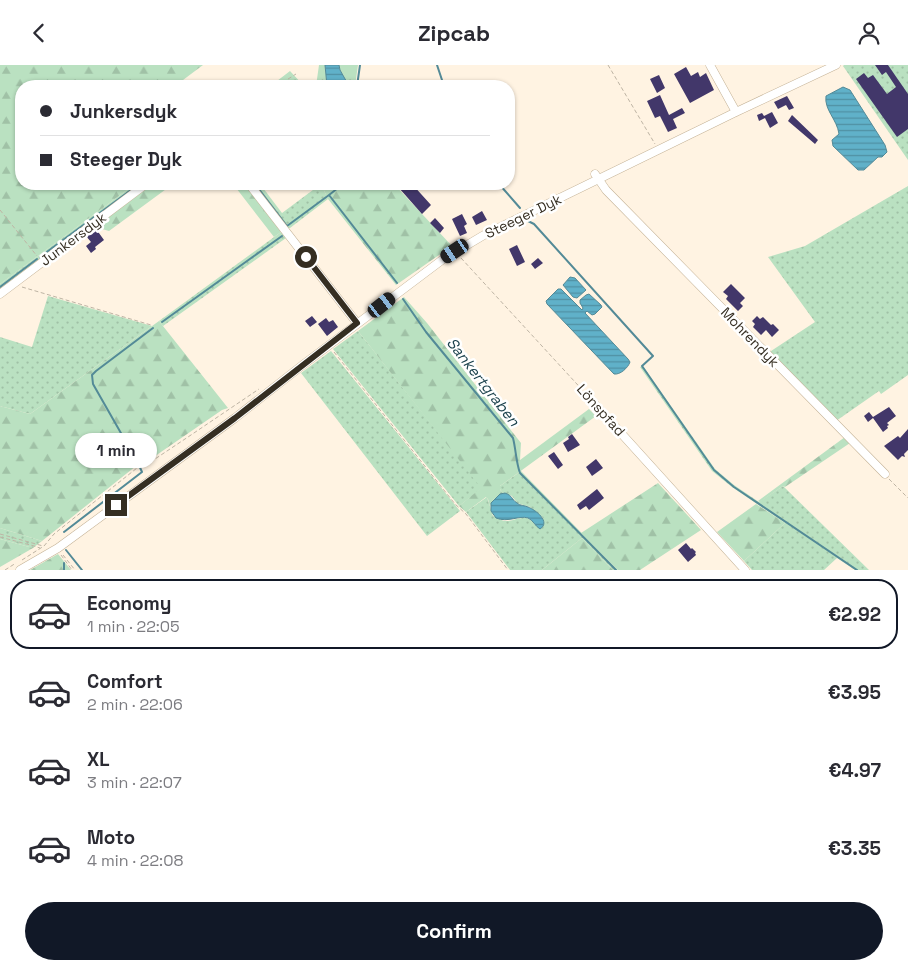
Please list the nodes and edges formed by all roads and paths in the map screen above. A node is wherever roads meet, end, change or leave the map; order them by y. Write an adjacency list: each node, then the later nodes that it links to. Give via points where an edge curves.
1 (608, 65): 7 (path)
2 (710, 65): 6 (street)
3 (836, 65): 6 (street, Steeger Dyk)
4 (296, 74): 5 (path)
5 (286, 80)
6 (736, 112): 7 (street, Steeger Dyk)
7 (658, 150): 8 (street, Steeger Dyk)
8 (596, 177): 12 (street, Steeger Dyk); 21 (street, Mohrendyk)
9 (138, 190): 13 (street, Junkersdyk)
10 (254, 190): 16 (street)
11 (0, 210): 13 (path)
12 (455, 251): 16 (street, Steeger Dyk); 20 (path, Lönspfad)
13 (42, 262): 14 (street, Junkersdyk)
14 (13, 284): 15 (street, Junkersdyk); 17 (path)
15 (0, 293)
16 (357, 323): 18 (street, Steeger Dyk)
17 (151, 325)
18 (329, 345): 25 (street, Steeger Dyk); 30 (path)
19 (263, 386): 24 (path, via 136,469 54,534)
20 (591, 400): 31 (street, Lönspfad)
21 (885, 475): 22 (path)
22 (908, 498)
23 (0, 535): 24 (path); 26 (path)
24 (44, 547): 25 (path); 26 (path)
25 (58, 548): 28 (street, Steeger Dyk); 29 (path)
26 (40, 549): 27 (path)
27 (5, 570)
28 (20, 570)
29 (75, 570)
30 (508, 570)
31 (745, 570)

